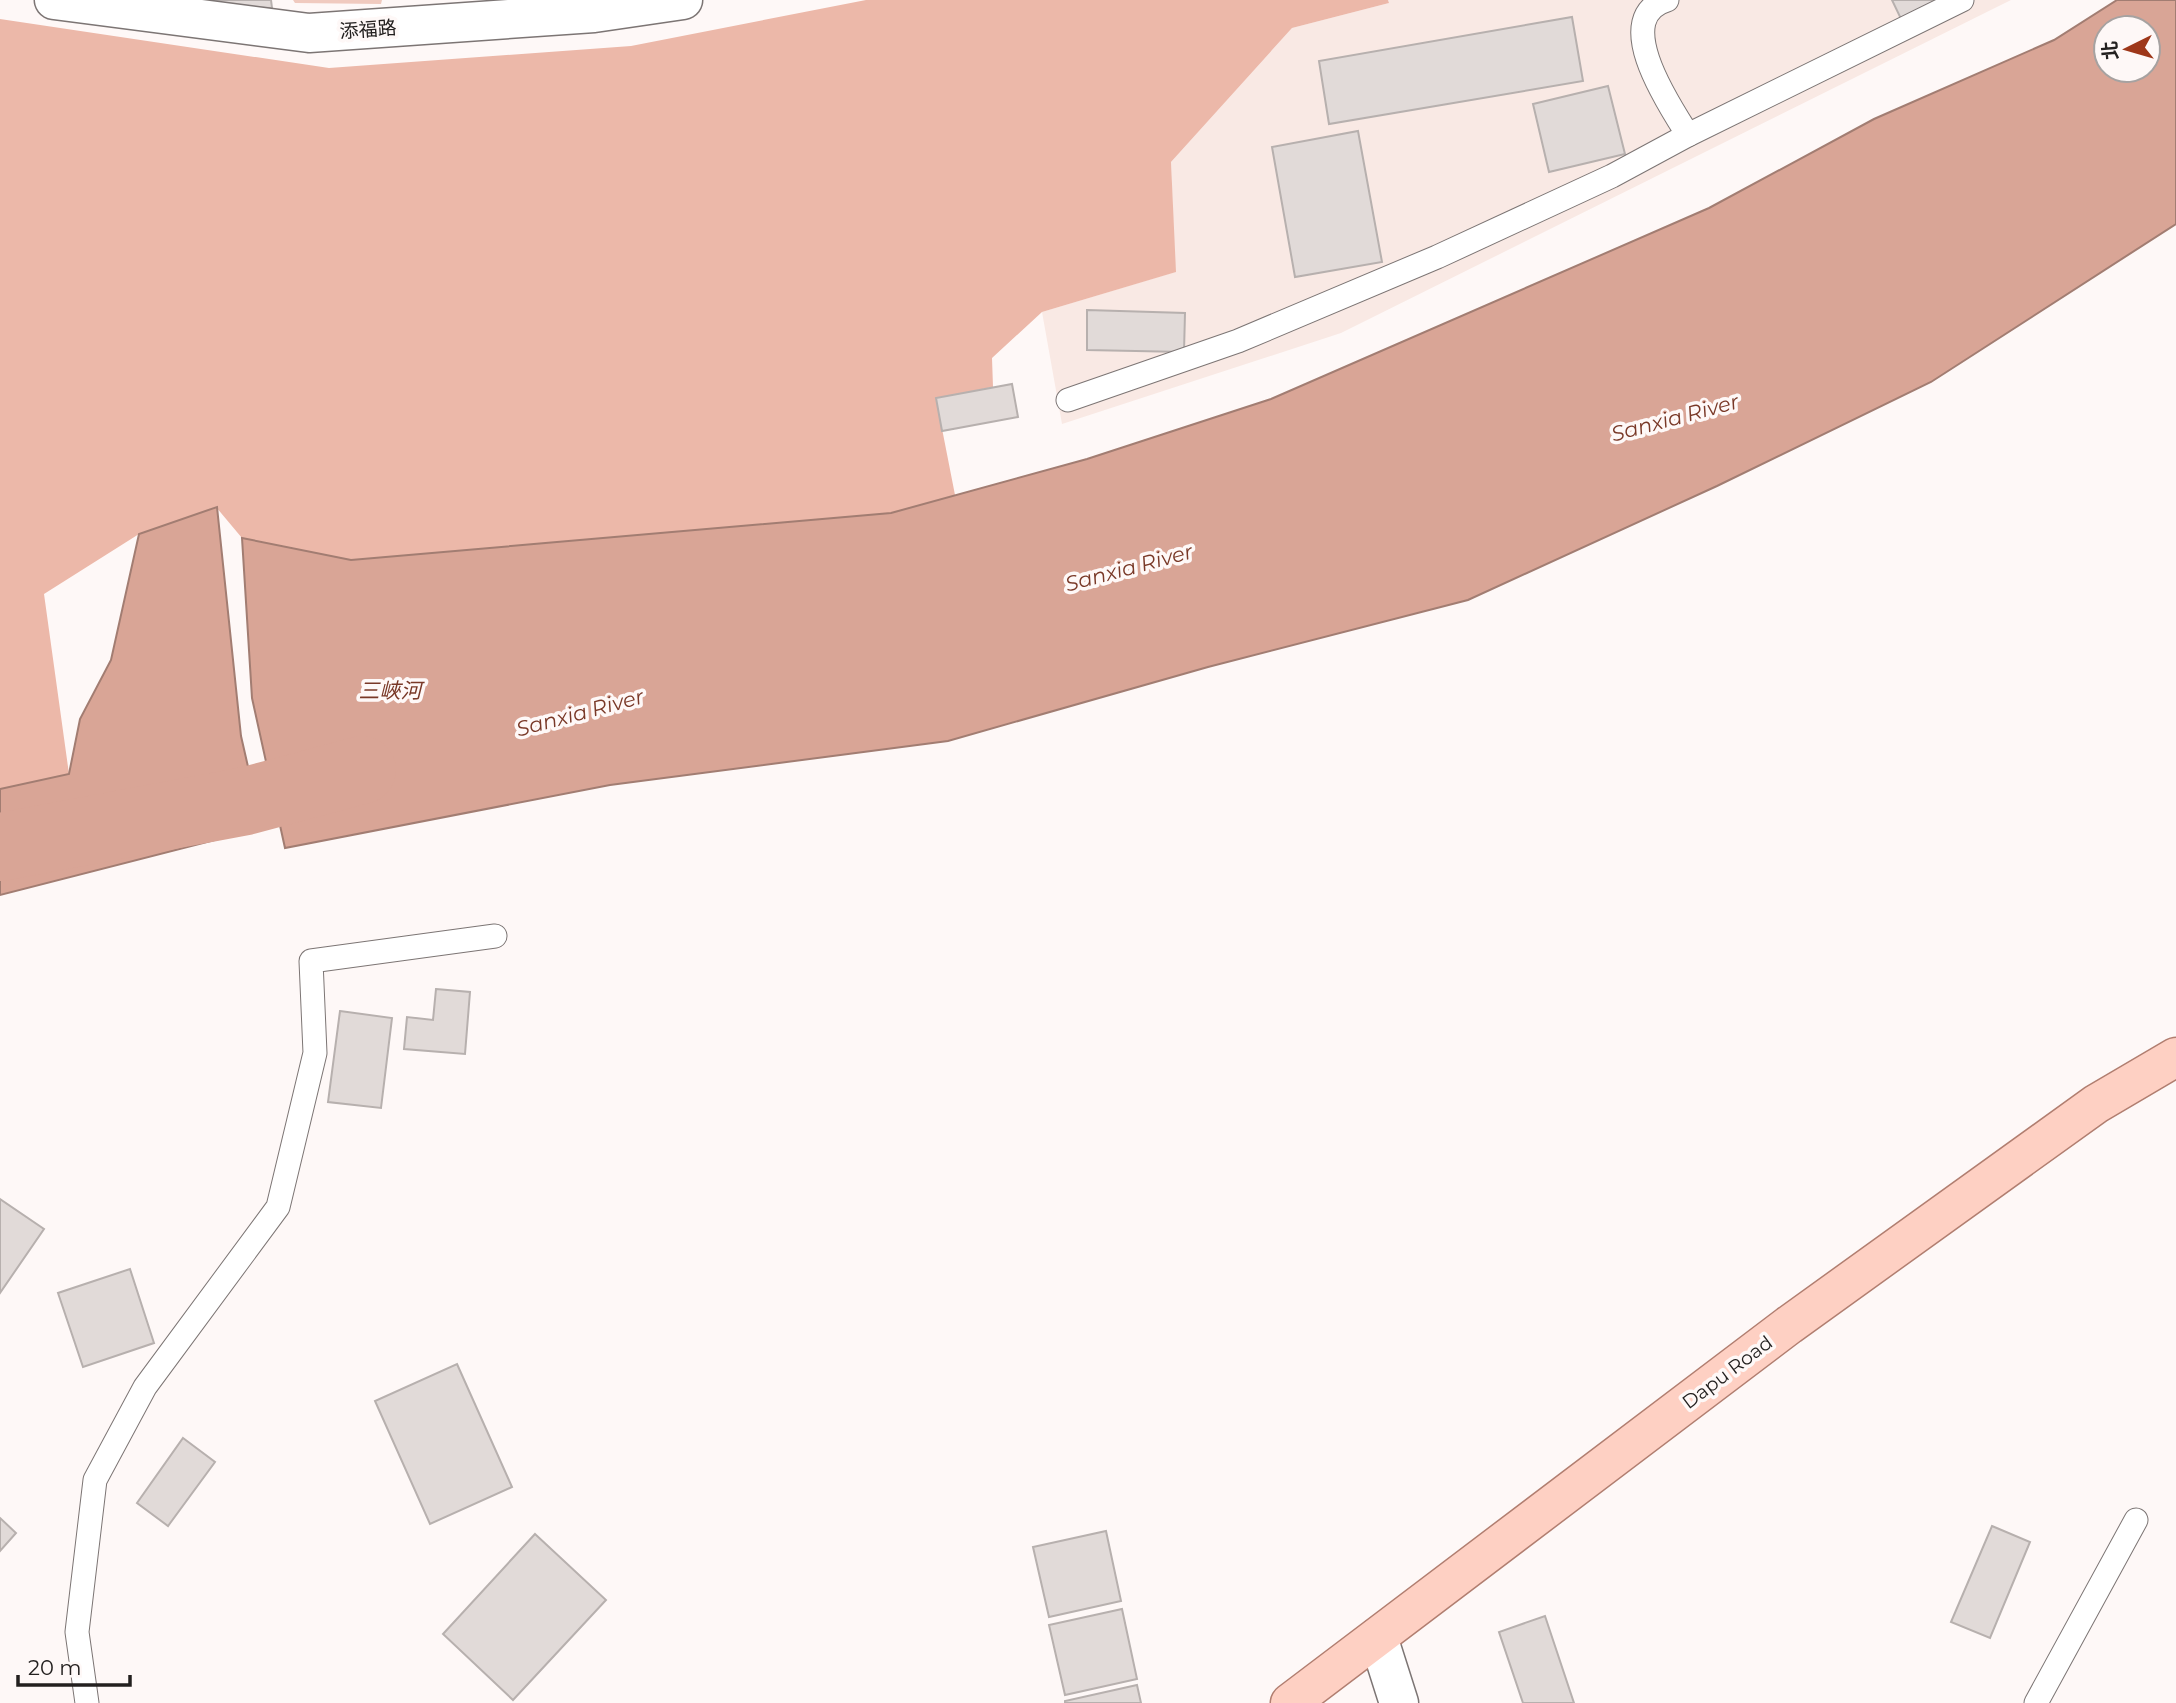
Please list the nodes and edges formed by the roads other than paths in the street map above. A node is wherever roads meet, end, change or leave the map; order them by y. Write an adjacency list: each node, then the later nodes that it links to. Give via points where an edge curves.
1 (54, 0): 2 (street, 添福路, via 309,33 594,13)
2 (683, 0)
3 (1667, 0): 5 (lane, via 1646,15 1646,57 1658,88)
4 (1962, 0): 5 (lane)
5 (1688, 135): 6 (lane, via 1612,176 1437,257 1238,341)
6 (1068, 400)
7 (495, 936): 11 (lane, via 311,961 315,1053 278,1207 145,1388 96,1480 77,1632)
8 (2176, 1057): 10 (main road, Dapu Road, via 2096,1104 1789,1325)
9 (2136, 1520): 14 (lane)
10 (1378, 1637): 12 (main road, Dapu Road); 13 (street)
11 (87, 1703)
12 (1290, 1703)
13 (1399, 1703)
14 (2036, 1703)

